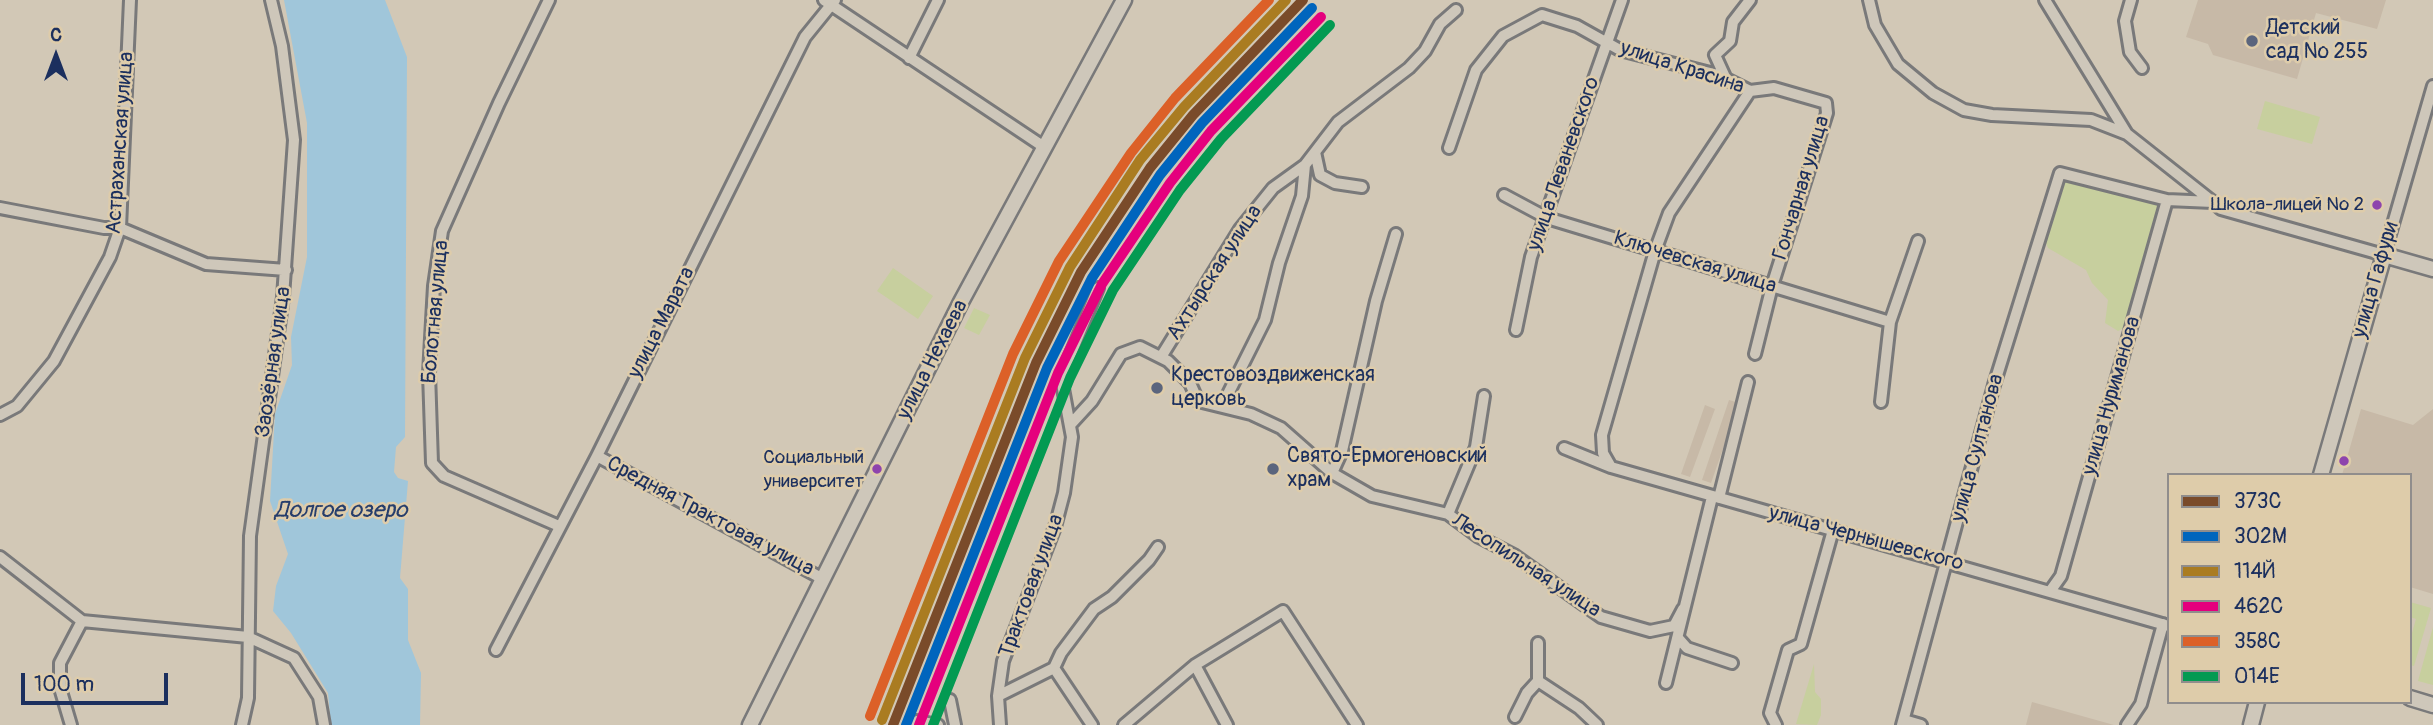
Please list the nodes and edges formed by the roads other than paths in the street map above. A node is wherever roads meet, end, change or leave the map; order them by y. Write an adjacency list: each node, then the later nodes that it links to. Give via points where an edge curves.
1 (130, 0): 31 (street, Астраханская улица)
2 (271, 0): 37 (street, Заозёрная улица, via 295,140)
3 (549, 0): 57 (street, Болотная улица, via 442,231 429,373 432,463 444,476)
4 (938, 0): 14 (street)
5 (1124, 0): 21 (street, улица Нехаева)
6 (1622, 0): 13 (street, улица Леваневского)
7 (1750, 0): 16 (street, via 1733,22 1730,41 1714,55)
8 (1869, 0): 20 (street, via 1875,25 1898,64 1933,93 1964,110 2091,120)
9 (2045, 0): 20 (street)
10 (2131, 0): 15 (street, via 2125,21 2130,52)
11 (830, 2): 14 (street); 51 (street, улица Марата, via 805,37)
12 (1455, 10): 23 (street, Ахтырская улица, via 1409,68 1338,122)
13 (1606, 42): 16 (street, улица Красина, via 1620,50); 22 (street, улица Красина, via 1542,15 1503,36 1476,70); 30 (street, улица Леваневского)
14 (909, 58): 21 (street)
15 (2142, 68)
16 (1726, 79): 18 (street, улица Красина)
17 (2433, 86): 35 (street, улица Гафури)
18 (1749, 91): 19 (street, улица Красина, via 1773,88); 34 (street, via 1669,213)
19 (1826, 103): 38 (street, Гончарная улица, via 1827,113)
20 (2127, 134): 28 (street)
21 (1044, 147): 62 (street, улица Нехаева)
22 (1449, 148)
23 (1315, 152): 24 (street, Ахтырская улица); 25 (street, via 1320,175 1335,183)
24 (1305, 165): 43 (street, Ахтырская улица, via 1273,188 1240,229); 47 (street, Ахтырская улица, via 1302,196 1265,320)
25 (1362, 187)
26 (1504, 195): 30 (street, Ключевская улица)
27 (2167, 200): 28 (street); 61 (street, улица Султанова, via 2060,173 1994,385); 63 (street, улица Нуриманова, via 2064,564)
28 (2213, 202): 35 (street, via 2221,209)
29 (0, 208): 31 (street)
30 (1547, 218): 34 (street, Ключевская улица); 41 (street, улица Леваневского, via 1525,277)
31 (120, 228): 37 (street, via 205,264); 48 (street, Астраханская улица, via 110,257 54,362 17,405)
32 (1396, 234): 53 (street, via 1342,452)
33 (1918, 241): 40 (street)
34 (1655, 251): 38 (street, Ключевская улица); 52 (street, via 1602,435 1603,453)
35 (2384, 255): 36 (street); 54 (street, улица Гафури)
36 (2433, 269)
37 (286, 270): 67 (street, Заозёрная улица, via 250,536)
38 (1772, 286): 40 (street, Ключевская улица); 42 (street, Гончарная улица)
39 (1098, 288): 49 (street, Трактовая улица, via 1060,378)
40 (1890, 322): 46 (street)
41 (1516, 330)
42 (1755, 354)
43 (1161, 357): 47 (street, Лесопильная улица, via 1190,383 1198,401); 49 (street, via 1140,347 1121,354)
44 (1748, 382): 55 (street)
45 (1484, 396): 56 (street, via 1476,447)
46 (1881, 402)
47 (1222, 406): 53 (street, Лесопильная улица, via 1281,428)
48 (0, 415)
49 (1070, 425): 76 (street, Трактовая улица, via 1072,437 1058,516 1003,661)
50 (1564, 448): 52 (street, улица Чернышевского)
51 (597, 456): 57 (street, улица Марата); 62 (street, Средняя Трактовая улица)
52 (1611, 467): 55 (street, улица Чернышевского)
53 (1332, 473): 56 (street, Лесопильная улица, via 1373,495)
54 (2322, 473)
55 (1716, 497): 58 (street, улица Чернышевского); 64 (street)
56 (1448, 514): 64 (street, Лесопильная улица, via 1601,617 1650,632 1674,626)
57 (559, 526): 70 (street, улица Марата)
58 (1833, 530): 61 (street, улица Чернышевского); 96 (street, via 1801,644 1788,650 1770,713)
59 (1158, 547): 73 (street, via 1112,597 1094,608)
60 (0, 557): 65 (street)
61 (1948, 561): 63 (street, улица Чернышевского); 82 (street, улица Султанова)
62 (823, 579): 86 (street, улица Нехаева)
63 (2051, 590): 66 (street, улица Чернышевского)
64 (1683, 609): 68 (street)
65 (82, 621): 67 (street); 83 (street, via 60,663 60,688)
66 (2166, 625): 98 (street, via 2141,704)
67 (248, 637): 84 (street, Заозёрная улица, via 248,698); 85 (street, via 294,658 319,697)
68 (1679, 639): 71 (street, via 1687,648); 75 (street)
69 (1538, 643): 74 (street)
70 (496, 650)
71 (1732, 663)
72 (1195, 665): 92 (street); 93 (street); 94 (street, via 1283,611)
73 (1055, 668): 76 (street); 91 (street)
74 (1538, 681): 81 (street); 95 (street)
75 (1666, 683)
76 (998, 696): 90 (street, Трактовая улица)
77 (2412, 699): 80 (street)
78 (950, 700): 89 (street)
79 (2256, 704): 99 (street)
80 (2433, 705)
81 (1515, 717)
82 (1903, 722): 97 (street)
83 (71, 725)
84 (242, 725)
85 (324, 725)
86 (751, 725)
87 (915, 725): 88 (street, via 916,721)
88 (938, 725)
89 (955, 725)
90 (1000, 725)
91 (1092, 725)
92 (1124, 725)
93 (1227, 725)
94 (1357, 725)
95 (1597, 725)
96 (1776, 725)
97 (1921, 725)
98 (2127, 725)
99 (2251, 725)

